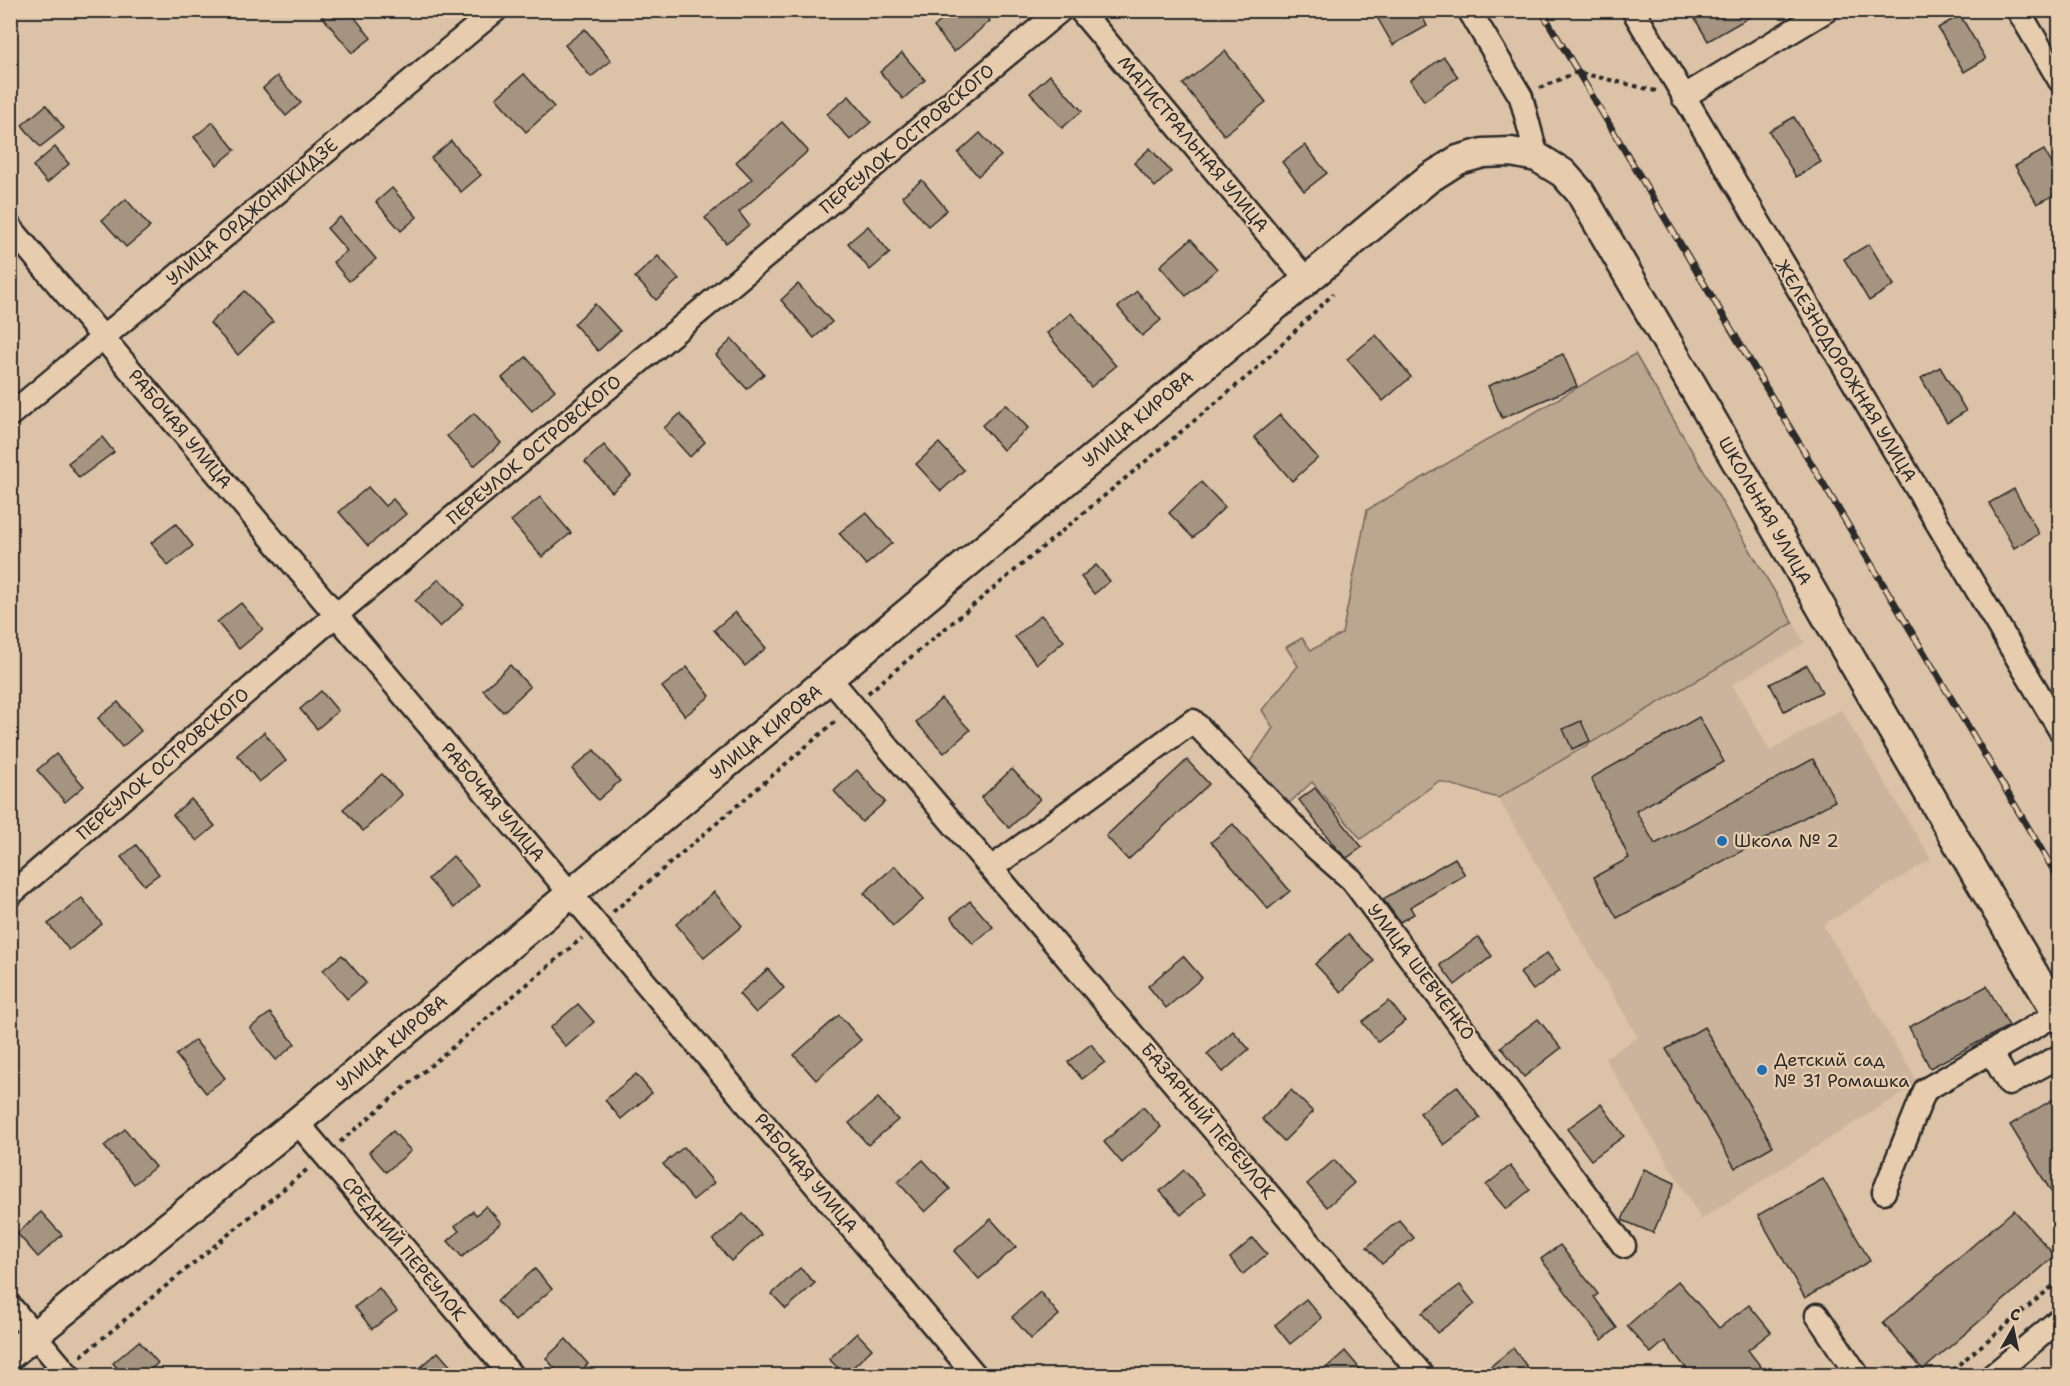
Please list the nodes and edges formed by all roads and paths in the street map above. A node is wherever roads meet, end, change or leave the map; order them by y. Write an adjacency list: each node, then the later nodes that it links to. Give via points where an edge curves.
1 (496, 10): 15 (street, УЛИЦА ОРДЖОНИКИДЗЕ)
2 (1061, 10): 17 (street, ПЕРЕУЛОК ОСТРОВСКОГО)
3 (1080, 10): 13 (street, МАГИСТРАЛЬНАЯ УЛИЦА)
4 (1469, 10): 9 (street)
5 (1634, 10): 10 (street, ЖЕЛЕЗНОДОРОЖНАЯ УЛИЦА)
6 (1827, 10): 10 (street)
7 (2018, 10): 8 (street)
8 (2060, 81)
9 (1521, 97): 10 (path, via 1577,72); 11 (street)
10 (1683, 97): 20 (street, ЖЕЛЕЗНОДОРОЖНАЯ УЛИЦА)
11 (1537, 157): 13 (main road, УЛИЦА КИРОВА, via 1511,152 1483,153 1458,160 1428,179); 25 (main road, ШКОЛЬНАЯ УЛИЦА, via 1563,173 1580,192)
12 (10, 227): 15 (street, РАБОЧАЯ УЛИЦА)
13 (1305, 278): 18 (main road, УЛИЦА КИРОВА)
14 (1338, 289): 19 (path, via 1255,370)
15 (103, 336): 16 (street, УЛИЦА ОРДЖОНИКИДЗЕ); 17 (street, РАБОЧАЯ УЛИЦА)
16 (10, 415)
17 (336, 615): 22 (street, РАБОЧАЯ УЛИЦА); 23 (street, ПЕРЕУЛОК ОСТРОВСКОГО)
18 (830, 679): 19 (street, БАЗАРНЫЙ ПЕРЕУЛОК); 22 (main road, УЛИЦА КИРОВА)
19 (853, 706): 21 (street, БАЗАРНЫЙ ПЕРЕУЛОК); 24 (path)
20 (2060, 730)
21 (993, 867): 31 (street, УЛИЦА ШЕВЧЕНКО, via 1193,721 1352,880); 41 (street, БАЗАРНЫЙ ПЕРЕУЛОК)
22 (570, 893): 24 (street, РАБОЧАЯ УЛИЦА); 28 (main road, УЛИЦА КИРОВА)
23 (10, 895)
24 (597, 926): 29 (path); 40 (street, РАБОЧАЯ УЛИЦА)
25 (2058, 1016): 26 (street)
26 (1991, 1052): 27 (street, via 2009,1084); 30 (street, via 1925,1090)
27 (2060, 1056)
28 (297, 1122): 29 (street, СРЕДНИЙ ПЕРЕУЛОК); 36 (main road, УЛИЦА КИРОВА)
29 (324, 1155): 38 (path); 39 (street, СРЕДНИЙ ПЕРЕУЛОК)
30 (1884, 1192)
31 (1624, 1246)
32 (2060, 1280): 43 (path)
33 (10, 1306): 36 (street)
34 (1817, 1316): 42 (street)
35 (2060, 1319): 44 (street)
36 (34, 1335): 37 (main road, УЛИЦА КИРОВА); 38 (street)
37 (10, 1355)
38 (67, 1373)
39 (512, 1376)
40 (976, 1376)
41 (1423, 1376)
42 (1858, 1376)
43 (1945, 1376)
44 (1992, 1376)

